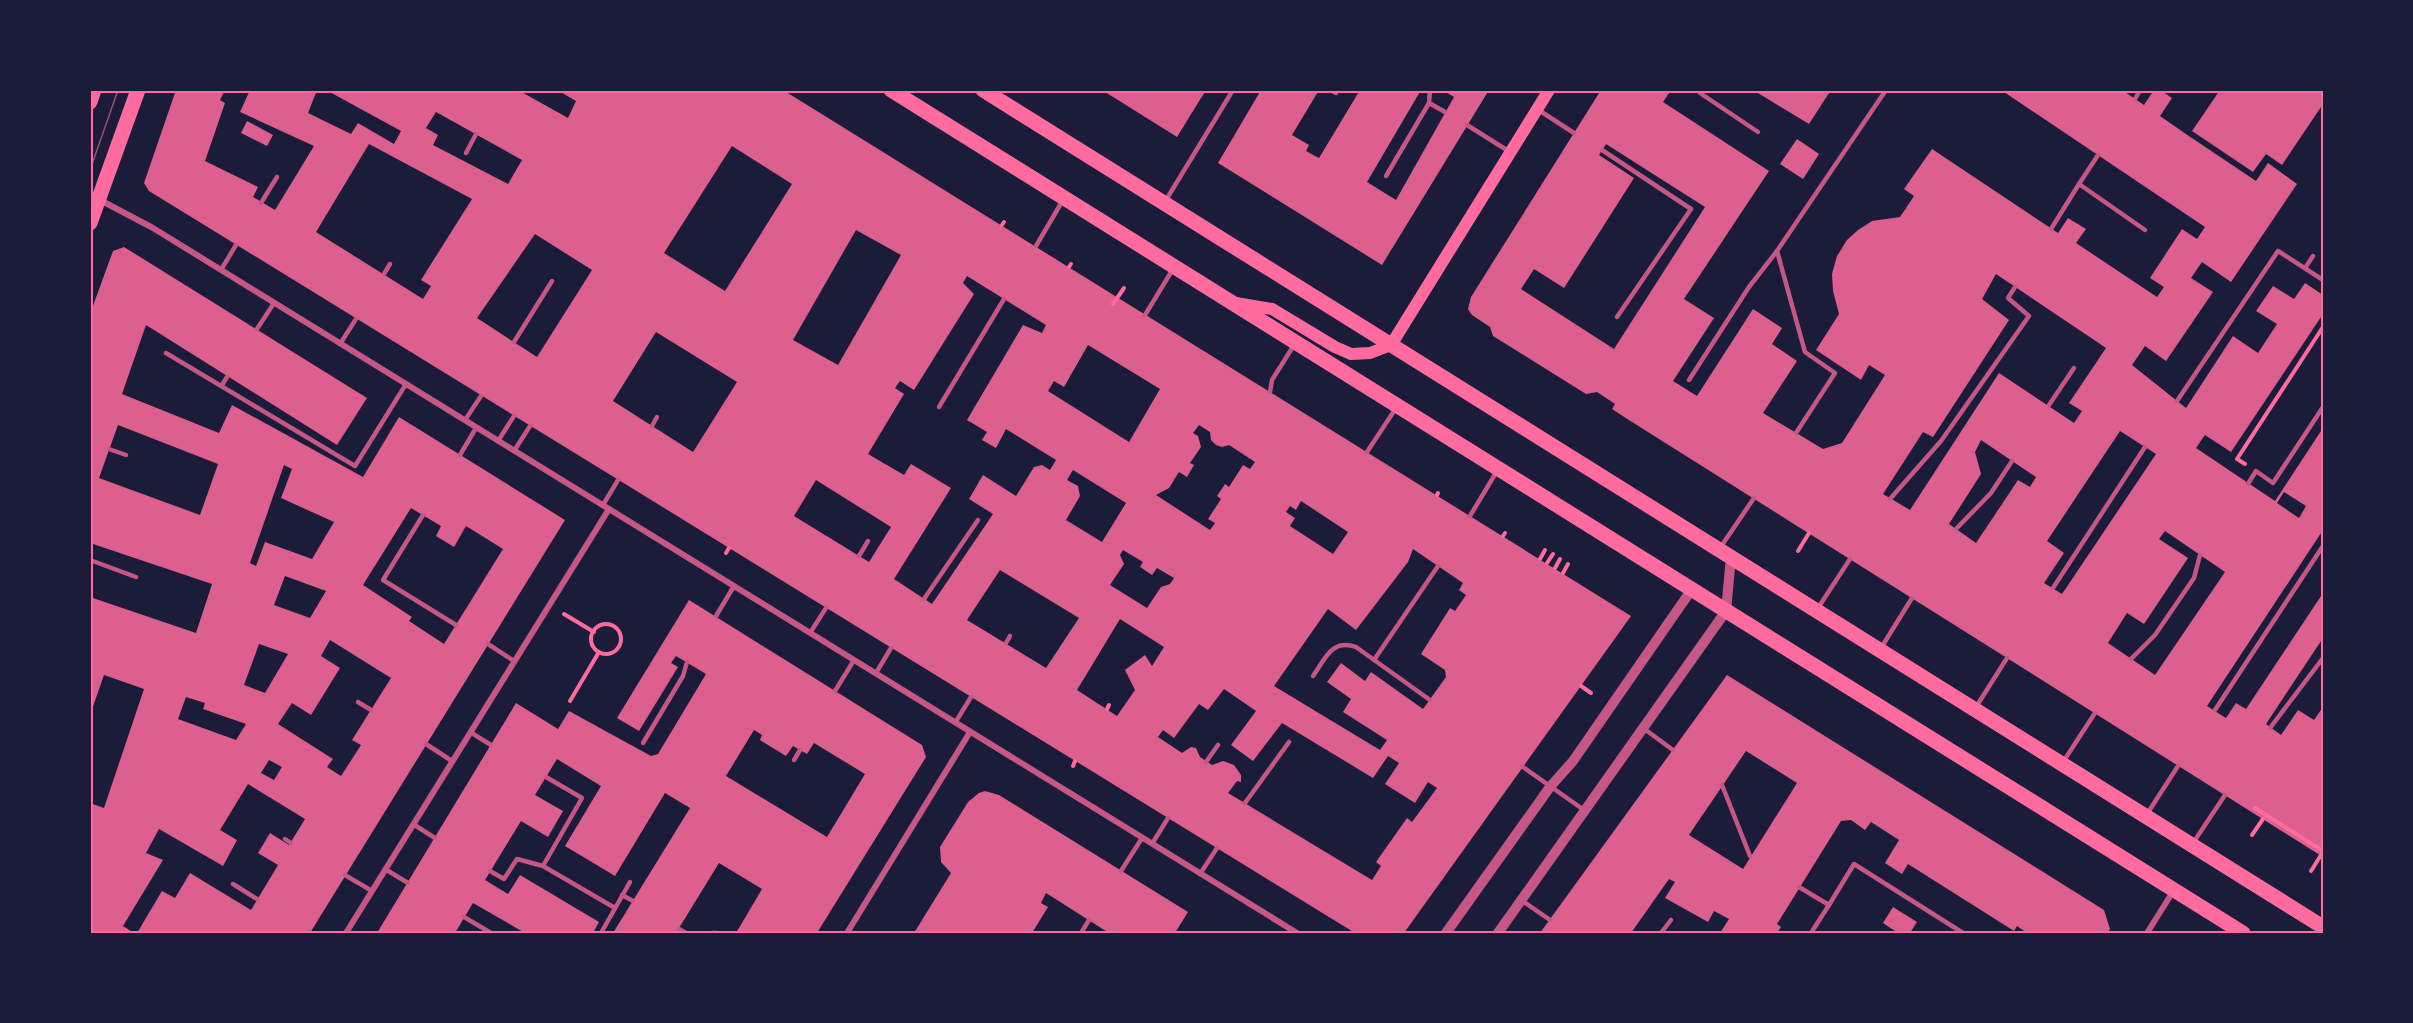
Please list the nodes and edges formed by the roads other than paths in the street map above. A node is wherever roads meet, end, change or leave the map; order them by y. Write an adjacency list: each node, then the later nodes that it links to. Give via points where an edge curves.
1 (94, 90): 12 (main road)
2 (138, 90): 28 (main road)
3 (891, 90): 27 (main road)
4 (983, 90): 29 (main road)
5 (1233, 90): 29 (lane)
6 (1430, 90): 13 (lane)
7 (1549, 90): 14 (main road)
8 (1702, 90): 17 (lane, via 1700,93)
9 (1886, 90): 36 (lane)
10 (2140, 90): 11 (lane)
11 (2135, 99)
12 (90, 102)
13 (1429, 104): 15 (lane); 24 (lane)
14 (1537, 110): 18 (lane); 21 (main road)
15 (1445, 112)
16 (1467, 125): 21 (lane)
17 (1758, 132)
18 (1574, 133)
19 (476, 134): 22 (lane)
20 (1602, 150): 50 (lane, via 1691,209)
21 (1510, 152): 56 (main road)
22 (466, 153)
23 (2098, 155): 26 (lane)
24 (1386, 176)
25 (277, 177): 30 (lane)
26 (2079, 184): 32 (lane); 33 (lane)
27 (1064, 198): 35 (lane); 39 (main road)
28 (99, 199): 31 (main road); 41 (street)
29 (1164, 202): 56 (main road)
30 (261, 203)
31 (90, 223)
32 (2051, 229)
33 (2145, 230)
34 (236, 245): 41 (lane)
35 (1036, 246)
36 (1778, 251): 60 (lane, via 1749,287); 76 (lane, via 1805,352 1835,373)
37 (2313, 256): 40 (lane)
38 (390, 264): 42 (lane)
39 (1174, 267): 47 (main road); 49 (lane)
40 (2305, 268): 43 (lane); 65 (lane, via 2278,251)
41 (221, 270): 48 (street)
42 (384, 274)
43 (2323, 280)
44 (552, 281): 53 (lane)
45 (2015, 286): 89 (lane, via 2008,298 2029,316 1941,441)
46 (1004, 299): 68 (lane)
47 (1229, 302): 54 (main road); 56 (main road, via 1272,309 1350,354 1370,353)
48 (274, 303): 52 (lane); 55 (street)
49 (1145, 315)
50 (1617, 317)
51 (356, 319): 55 (lane)
52 (257, 329)
53 (514, 342)
54 (1295, 342): 63 (lane, via 1272,380); 67 (main road)
55 (340, 344): 61 (street)
56 (1391, 345): 97 (main road)
57 (166, 353): 62 (lane)
58 (2074, 368): 66 (lane)
59 (227, 377): 62 (lane)
60 (1689, 380)
61 (406, 384): 62 (lane, via 356,466); 72 (street)
62 (222, 385)
63 (1270, 392)
64 (481, 396): 72 (lane)
65 (2176, 401)
66 (2049, 405)
67 (1397, 406): 81 (lane); 85 (main road)
68 (939, 407)
69 (2323, 407): 87 (lane, via 2273,483 2256,471)
70 (514, 416): 77 (lane)
71 (657, 417): 74 (lane)
72 (465, 420): 75 (street)
73 (530, 426): 80 (lane)
74 (652, 426)
75 (477, 428): 77 (street); 83 (lane)
76 (1796, 433)
77 (498, 441): 80 (street)
78 (2145, 447): 105 (lane)
79 (109, 449): 82 (lane)
80 (514, 451): 90 (street)
81 (1367, 452)
82 (126, 455)
83 (460, 455)
84 (2012, 461): 94 (lane, via 1991,493)
85 (1498, 469): 92 (lane); 106 (main road)
86 (618, 480): 90 (lane)
87 (2248, 484)
88 (1754, 498): 97 (lane)
89 (1890, 499)
90 (606, 507): 104 (street); 125 (street)
91 (423, 515): 113 (lane, via 383,580)
92 (1470, 516)
93 (978, 520): 108 (lane)
94 (1956, 529)
95 (868, 541): 99 (lane)
96 (2323, 546): 135 (lane)
97 (1725, 553): 110 (main road); 111 (street)
98 (2200, 555): 122 (lane, via 2194,578 2155,635)
99 (859, 556)
100 (1850, 559): 110 (lane)
101 (90, 561): 103 (lane)
102 (1438, 566): 124 (lane)
103 (136, 577)
104 (734, 586): 112 (lane); 114 (street)
105 (2053, 588)
106 (1692, 590): 111 (main road); 157 (street, via 1573,761)
107 (1912, 598): 119 (lane)
108 (924, 599)
109 (826, 608): 114 (lane)
110 (1817, 610): 119 (main road)
111 (1726, 611): 138 (street); 180 (main road)
112 (716, 616)
113 (456, 625)
114 (810, 633): 123 (street)
115 (1010, 636): 116 (lane)
116 (1005, 643)
117 (488, 644): 125 (lane)
118 (891, 648): 127 (lane)
119 (1880, 650): 133 (main road)
120 (2323, 657): 139 (lane)
121 (2007, 658): 133 (lane)
122 (2131, 659)
123 (854, 660): 127 (street); 129 (lane)
124 (1374, 660): 128 (lane, via 1356,647 1338,644); 131 (lane)
125 (514, 661): 140 (street)
126 (687, 662): 143 (lane, via 683,676)
127 (876, 673): 137 (street)
128 (1313, 676)
129 (835, 691)
130 (971, 697): 137 (lane)
131 (1430, 700)
132 (358, 702): 134 (lane)
133 (1974, 709): 152 (main road)
134 (371, 710)
135 (2215, 710)
136 (2095, 713): 152 (lane)
137 (955, 723): 141 (street)
138 (1643, 728): 148 (lane); 160 (street)
139 (2270, 728)
140 (470, 732): 145 (lane); 150 (street)
141 (970, 732): 165 (street); 200 (street)
142 (1289, 742): 159 (lane)
143 (643, 743)
144 (426, 744): 150 (lane)
145 (491, 745)
146 (1218, 745): 151 (lane)
147 (800, 750): 149 (lane)
148 (1673, 750)
149 (794, 760)
150 (452, 761): 163 (street)
151 (1206, 762)
152 (2061, 764): 161 (main road)
153 (2178, 766): 161 (lane)
154 (1523, 767): 157 (lane)
155 (546, 777): 170 (lane, via 582,798)
156 (1722, 785): 169 (lane)
157 (1550, 787): 160 (lane); 203 (street)
158 (2225, 795): 167 (lane)
159 (1245, 803)
160 (1585, 810): 184 (street)
161 (2145, 816): 167 (main road)
162 (1168, 818): 166 (lane)
163 (413, 824): 164 (lane); 171 (street)
164 (435, 838)
165 (1142, 838): 166 (street); 172 (lane)
166 (1152, 844): 174 (street)
167 (2191, 845): 192 (main road)
168 (1217, 848): 174 (lane)
169 (1750, 856)
170 (543, 866): 173 (lane, via 517,859 504,879); 187 (lane)
171 (385, 869): 177 (lane); 181 (street)
172 (1121, 871)
173 (490, 872)
174 (1200, 874): 202 (street)
175 (345, 875): 181 (lane)
176 (630, 882): 182 (lane)
177 (408, 883)
178 (232, 884): 183 (lane)
179 (1799, 887): 186 (lane)
180 (2175, 890): 208 (street); 209 (main road)
181 (372, 891): 194 (street)
182 (622, 895): 185 (lane); 187 (lane)
183 (257, 899)
184 (1521, 900): 190 (lane); 204 (street)
185 (633, 901)
186 (1828, 905): 206 (lane); 207 (lane, via 1854,864)
187 (615, 908): 196 (lane)
188 (464, 917): 195 (lane)
189 (1089, 920): 201 (lane)
190 (1550, 920)
191 (1671, 920): 205 (lane)
192 (2323, 927)
193 (679, 929): 197 (lane)
194 (346, 933)
195 (491, 933)
196 (601, 933)
197 (686, 933)
198 (712, 933): 199 (lane)
199 (717, 933)
200 (847, 933)
201 (1081, 933)
202 (1297, 933)
203 (1446, 933)
204 (1498, 933)
205 (1661, 933)
206 (1811, 933)
207 (1963, 933)
208 (2147, 933)
209 (2243, 933)

